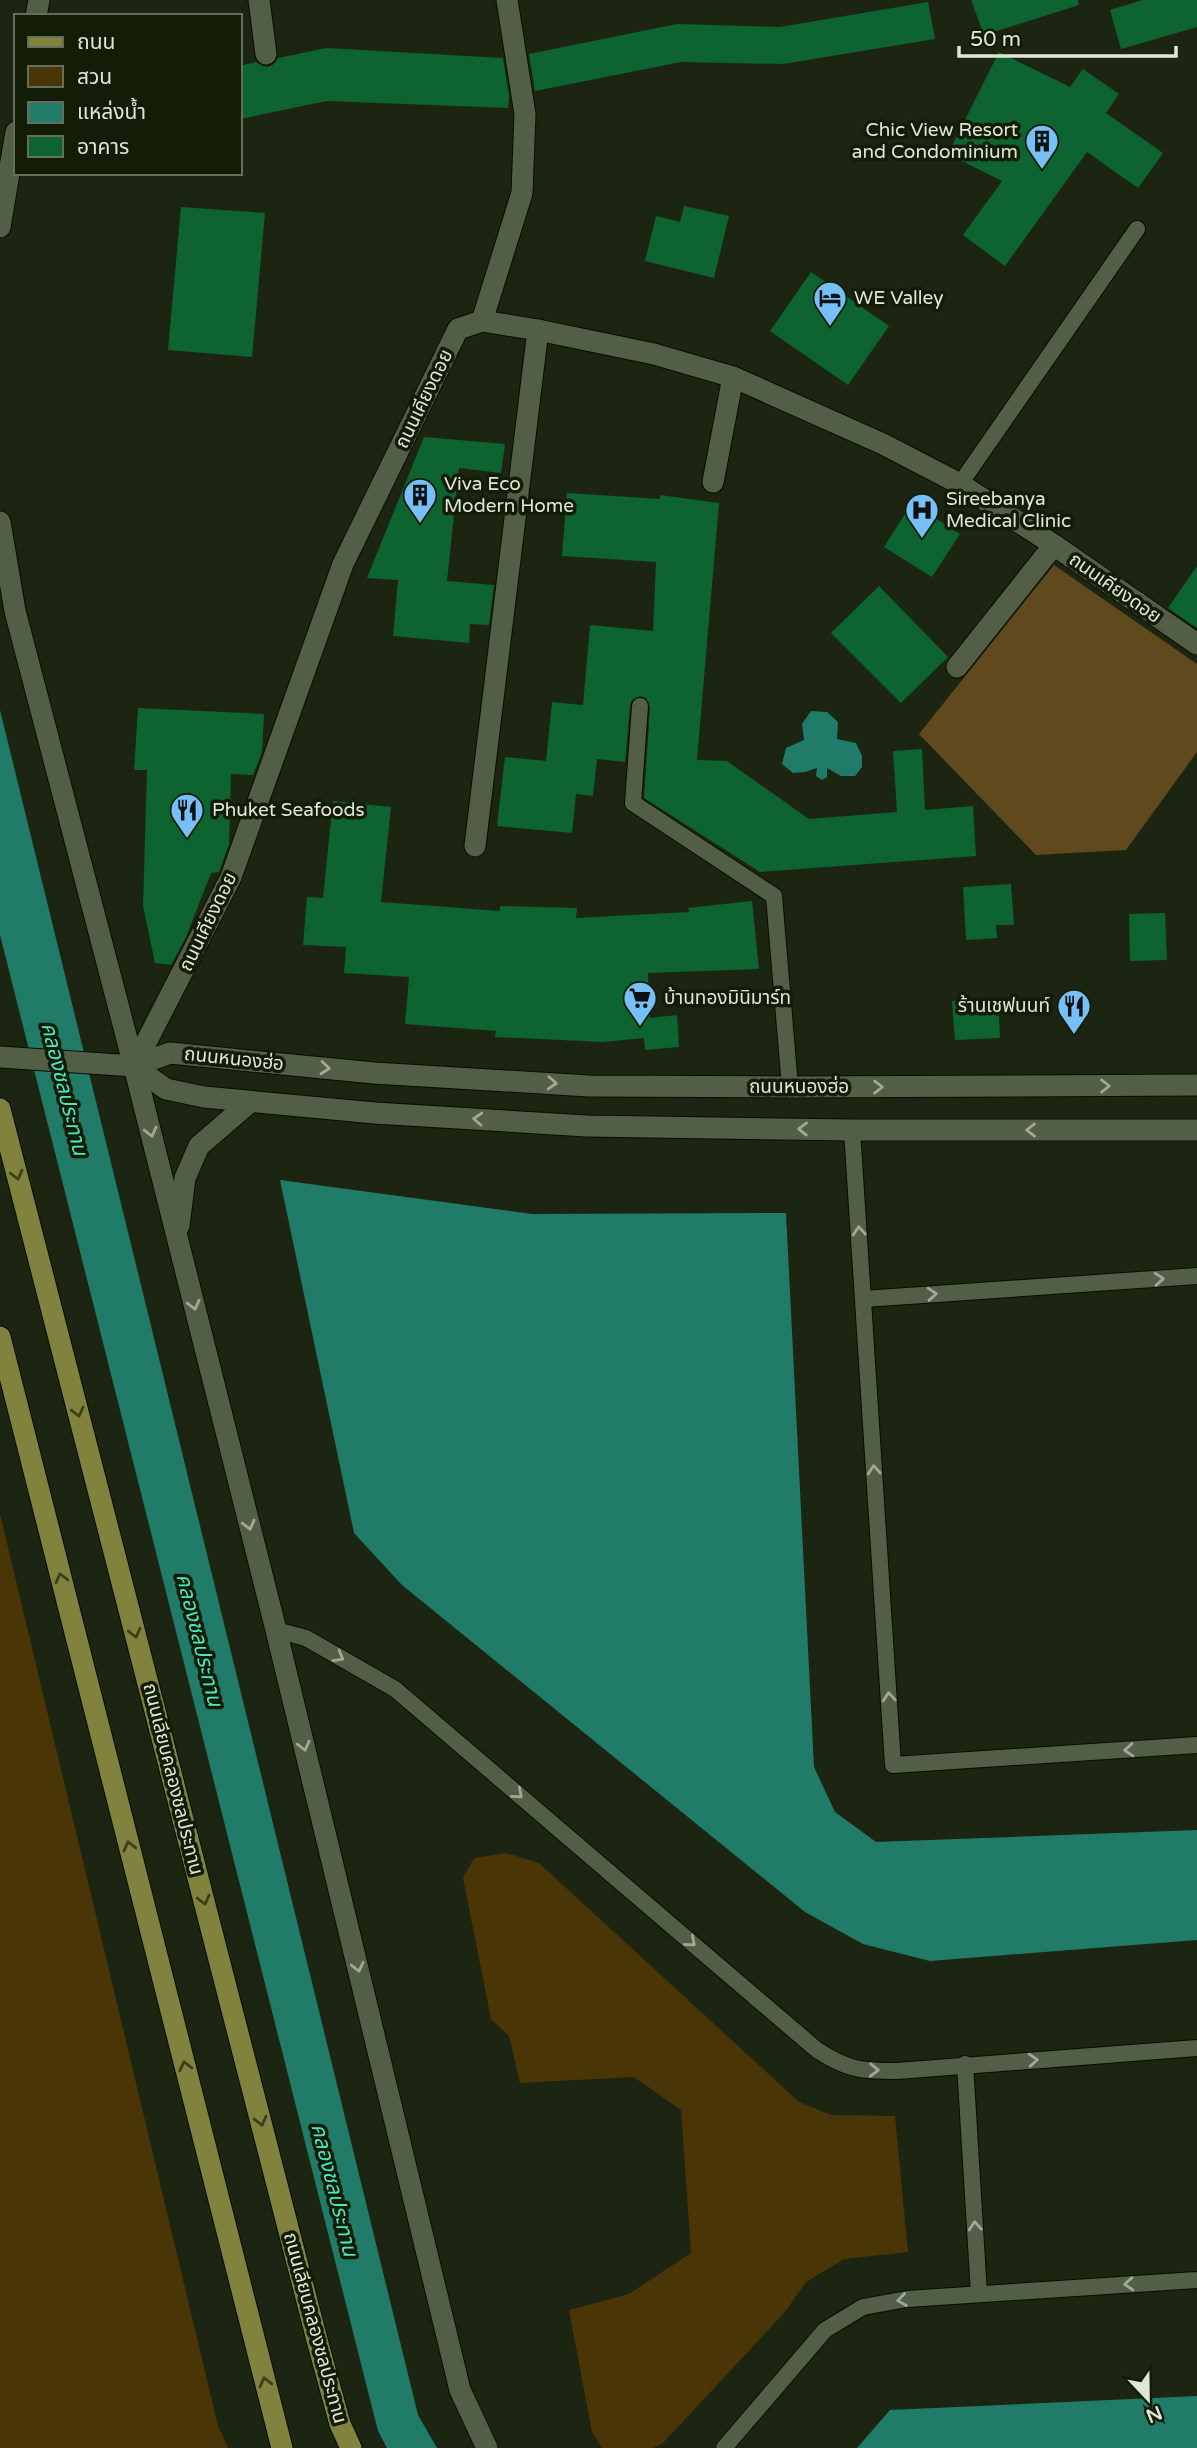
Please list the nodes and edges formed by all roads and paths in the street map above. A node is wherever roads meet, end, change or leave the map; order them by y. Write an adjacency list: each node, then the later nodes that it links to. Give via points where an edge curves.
1 (259, 0): 3 (street)
2 (507, 0): 7 (street, via 525,114 522,193)
3 (266, 54)
4 (14, 144): 5 (street)
5 (0, 227)
6 (1137, 229): 11 (lane)
7 (482, 321): 8 (street, ถนนเคียงดอย); 19 (street, ถนนเคียงดอย, via 458,329 344,564 231,877)
8 (538, 330): 9 (street, ถนนเคียงดอย, via 654,354); 17 (street)
9 (733, 377): 10 (street); 11 (street, ถนนเคียงดอย)
10 (713, 482)
11 (960, 484): 13 (street, ถนนเคียงดอย)
12 (0, 522): 19 (street, via 15,611)
13 (1054, 545): 14 (street, ถนนเคียงดอย); 15 (street)
14 (1197, 644)
15 (957, 667)
16 (640, 706): 21 (lane, via 633,803 774,895)
17 (475, 845)
18 (0, 1057): 19 (street)
19 (134, 1066): 21 (street, ถนนหนองฮ่อ, one-way to 21, via 170,1053 374,1073 575,1085); 22 (street, ถนนหนองฮ่อ, via 166,1089); 26 (street, one-way to 26)
20 (1197, 1085): 21 (street, ถนนหนองฮ่อ, one-way to 20)
21 (790, 1087)
22 (250, 1102): 24 (street, ถนนหนองฮ่อ, one-way to 22, via 587,1126); 26 (street, via 198,1146 185,1178)
23 (0, 1109): 37 (main road, ถนนเลียบคลองชลประทาน, one-way to 37, via 320,2352)
24 (852, 1130): 25 (street, ถนนหนองฮ่อ, one-way to 24); 28 (lane, one-way to 24)
25 (1197, 1130)
26 (177, 1238): 30 (street, one-way to 30)
27 (1197, 1276): 28 (lane, one-way to 27)
28 (864, 1299): 31 (lane, one-way to 28, via 893,1765)
29 (0, 1336): 36 (main road, one-way to 29)
30 (276, 1630): 33 (lane, one-way to 33, via 306,1638 395,1689 839,2064 864,2071); 38 (street, one-way to 38, via 460,2390)
31 (1197, 1745)
32 (1197, 2048): 33 (lane, one-way to 32)
33 (965, 2064): 35 (lane, one-way to 33)
34 (1197, 2280): 35 (lane, one-way to 35)
35 (979, 2294): 39 (lane, one-way to 39, via 863,2307 825,2330)
36 (282, 2448)
37 (351, 2448)
38 (487, 2448)
39 (724, 2448)

